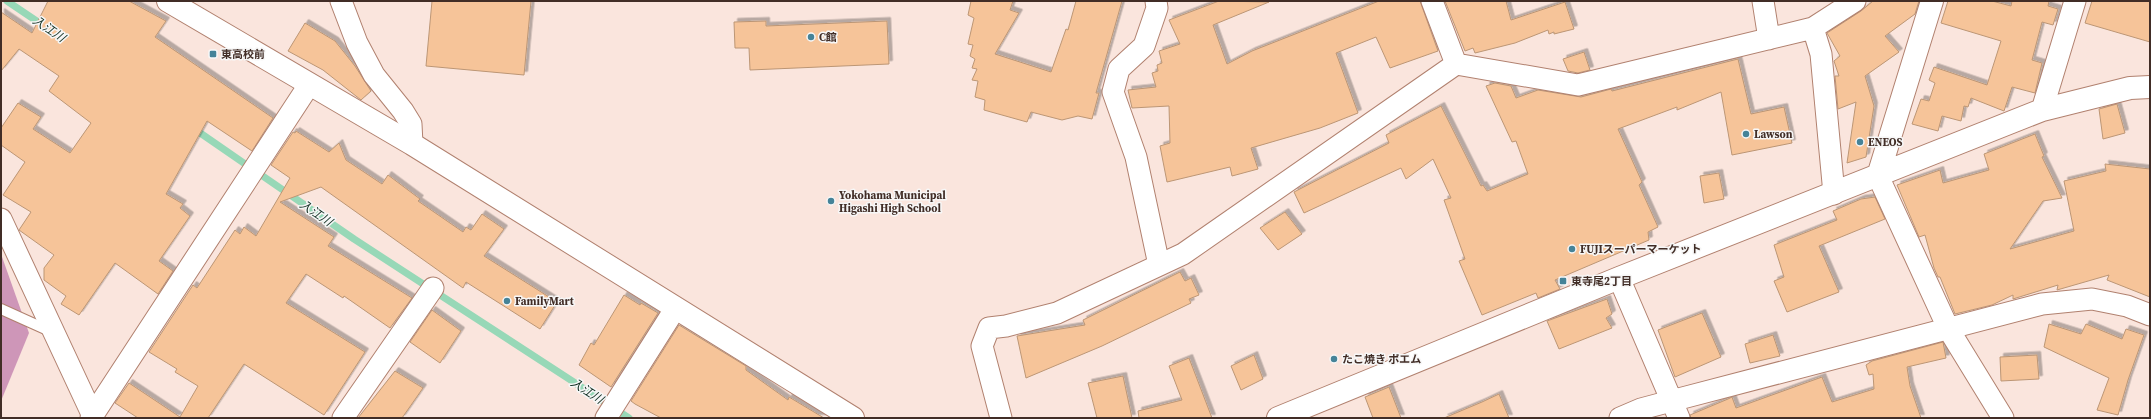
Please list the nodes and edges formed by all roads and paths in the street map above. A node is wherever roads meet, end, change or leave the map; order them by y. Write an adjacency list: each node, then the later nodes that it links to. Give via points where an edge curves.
1 (168, 1): 12 (street)
2 (341, 1): 15 (street, via 357,43 374,75 403,110 410,124)
3 (1156, 1): 19 (street, via 1144,46 1119,69 1113,92 1136,157)
4 (1432, 1): 11 (street)
5 (1763, 1): 10 (street)
6 (1855, 1): 9 (street)
7 (1932, 1): 16 (street)
8 (2075, 1): 14 (street)
9 (1813, 28): 10 (street); 17 (street, via 1821,54)
10 (1769, 39): 11 (street, via 1578,85)
11 (1456, 64): 19 (street, via 1184,254)
12 (309, 84): 15 (street); 28 (street)
13 (2150, 87): 14 (street, via 2130,88)
14 (2042, 110): 16 (street)
15 (412, 144): 23 (street)
16 (1878, 176): 17 (street); 25 (street)
17 (1834, 194): 20 (street)
18 (1, 219): 26 (street)
19 (1159, 265): 32 (street, via 1057,313 989,328 982,346)
20 (1619, 278): 27 (street); 33 (street)
21 (433, 288): 30 (street)
22 (1, 309): 26 (lane)
23 (675, 309): 29 (street); 31 (street)
24 (2150, 315): 25 (street, via 2127,306 2092,299 2042,304)
25 (1949, 330): 27 (street); 35 (street)
26 (54, 333): 28 (street)
27 (1675, 409): 34 (street, via 1641,409)
28 (92, 416)
29 (845, 416)
30 (344, 418)
31 (606, 418)
32 (1002, 418)
33 (1278, 418)
34 (1620, 418)
35 (2003, 418)

